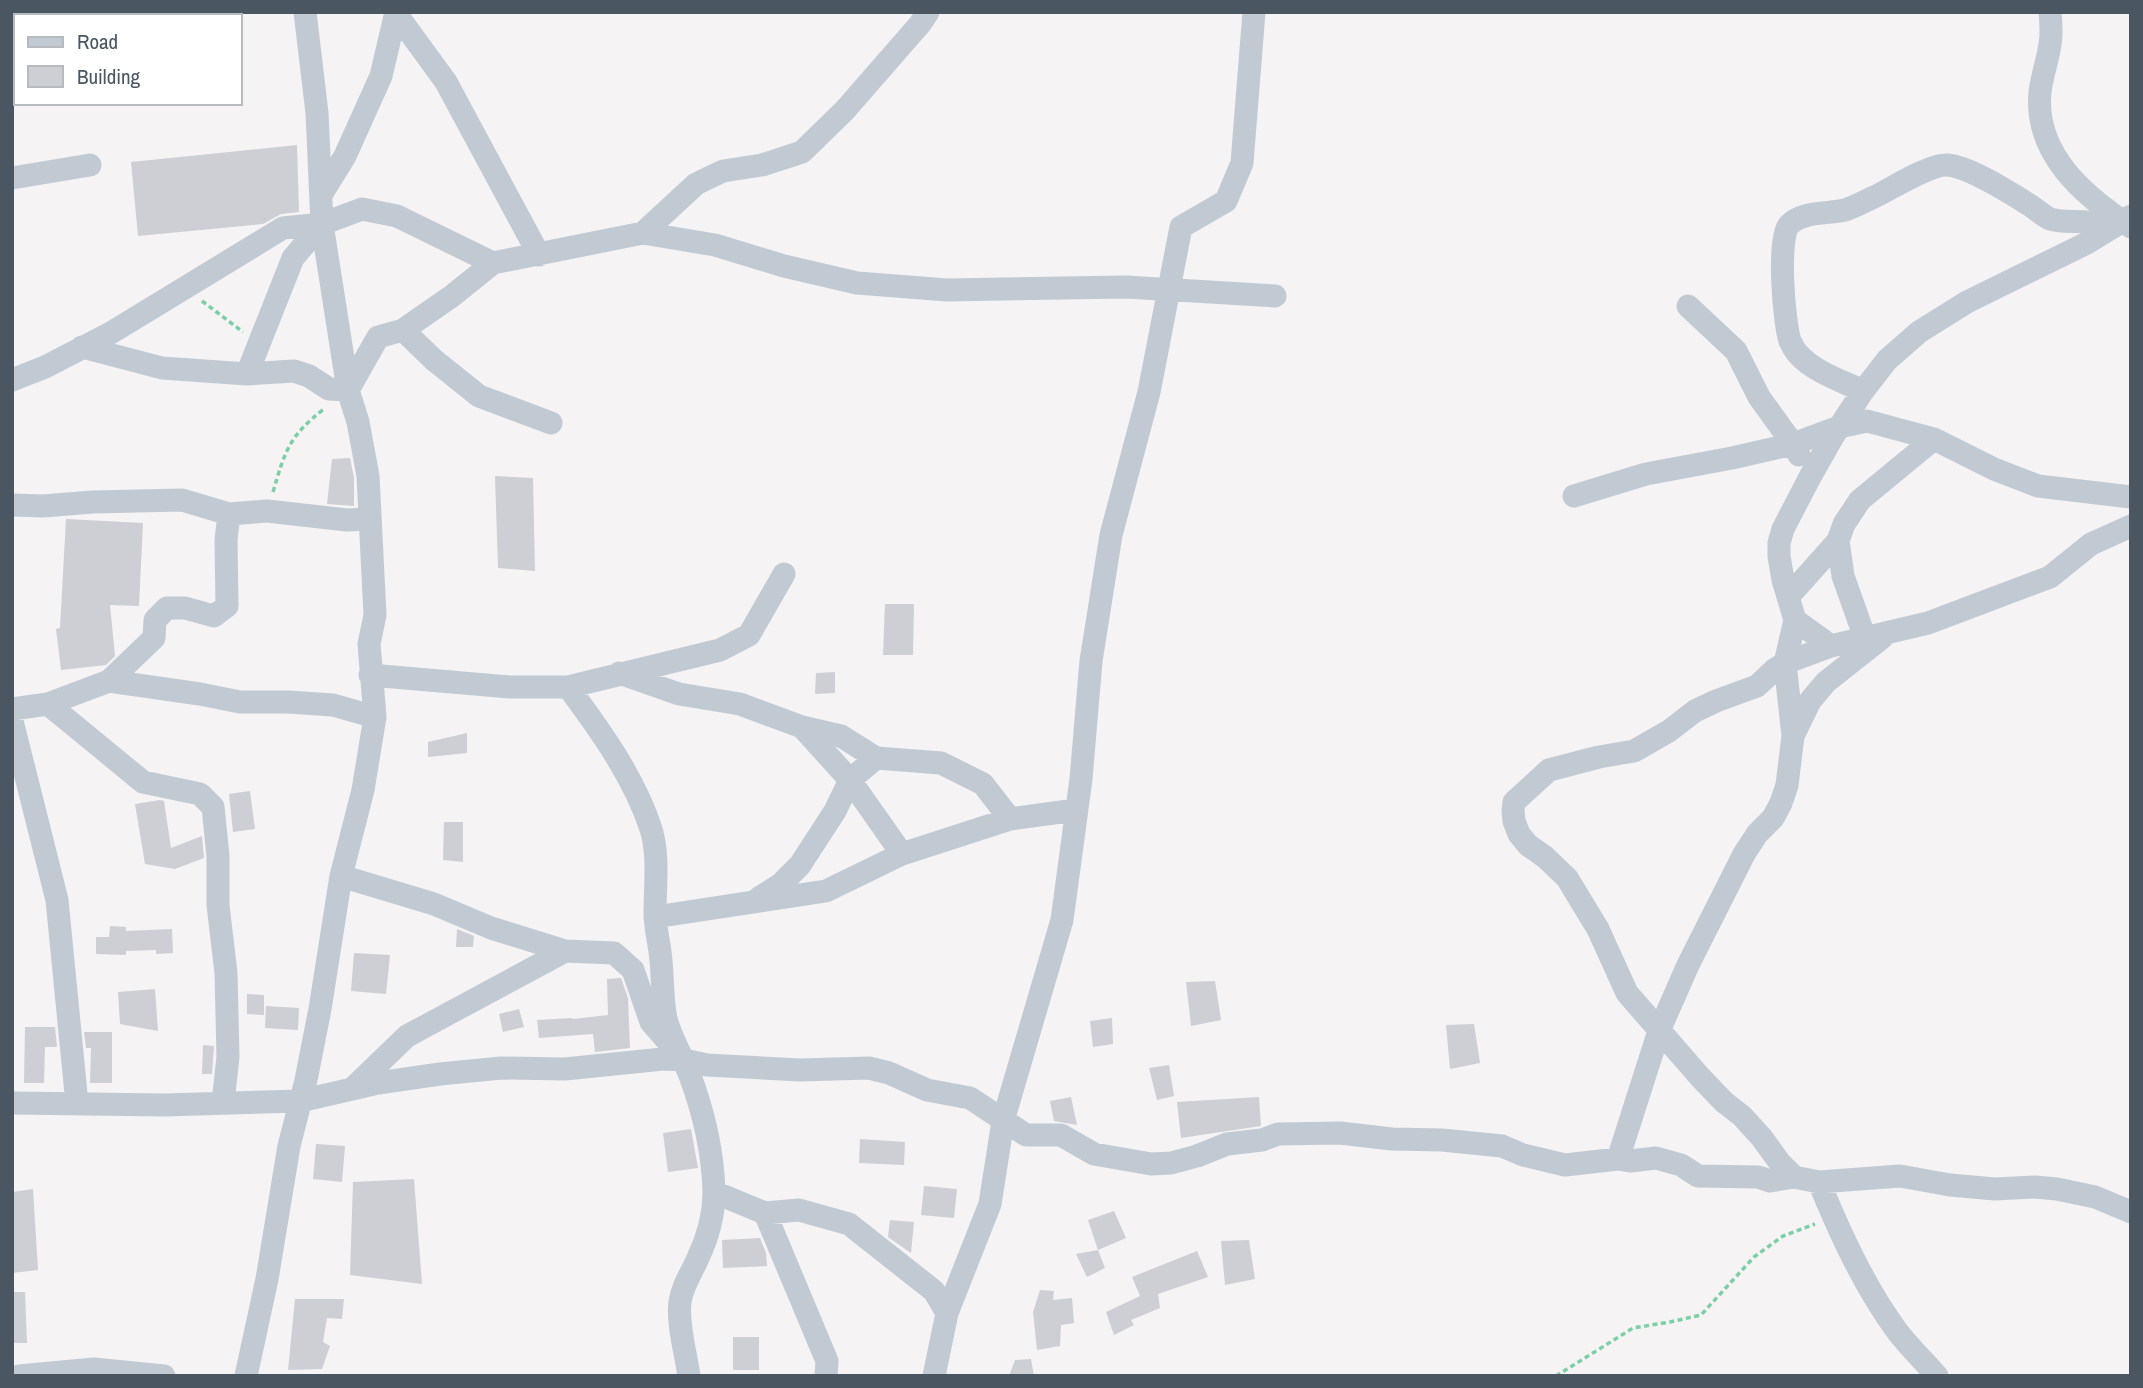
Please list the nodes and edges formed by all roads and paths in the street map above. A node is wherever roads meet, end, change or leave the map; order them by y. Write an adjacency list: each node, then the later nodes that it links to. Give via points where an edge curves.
1 (305, 12): 8 (street)
2 (928, 12): 11 (street, via 845,110 802,152 723,171 696,184)
3 (1254, 12): 15 (street, via 1242,163 1226,201 1181,227)
4 (2050, 12): 9 (street, via 2050,47 2040,96 2045,135 2063,170)
5 (396, 13): 8 (street, via 381,76 345,156); 12 (street, via 446,82)
6 (90, 165): 7 (street)
7 (12, 178)
8 (321, 195): 10 (street)
9 (2122, 223): 26 (street, via 1967,302 1919,332 1887,360); 26 (street, via 2051,219 1997,186 1945,165 1846,209 1795,220 1787,226 1782,249 1790,341 1797,353)
10 (322, 224): 13 (street, via 362,209 397,216); 14 (street, via 283,228); 19 (street, via 293,258); 21 (street)
11 (643, 233): 12 (street); 15 (street, via 715,245 857,283 947,290 1126,287)
12 (539, 255): 13 (street)
13 (493, 262): 18 (street)
14 (185, 287): 19 (path); 20 (street)
15 (1169, 291): 16 (street); 59 (street, via 1149,392 1111,535 1091,661)
16 (1275, 296)
17 (1688, 306): 30 (street, via 1736,351 1759,397)
18 (403, 330): 25 (street, via 378,337); 27 (street, via 479,396)
19 (259, 344): 22 (street)
20 (82, 347): 22 (street, via 162,368); 24 (street)
21 (342, 351): 23 (street); 25 (street)
22 (247, 374): 23 (street, via 294,371)
23 (309, 376): 25 (street, via 329,389)
24 (12, 380)
25 (348, 390): 35 (path, via 305,424 286,450); 37 (street, via 368,476)
26 (1861, 406): 28 (street); 29 (street)
27 (551, 423)
28 (1839, 427): 30 (street); 31 (street)
29 (1934, 439): 33 (street, via 2038,486); 39 (street, via 1860,500)
30 (1793, 444): 31 (street); 32 (street, via 1646,474)
31 (1810, 477): 41 (street, via 1779,543)
32 (1574, 496)
33 (2131, 497)
34 (12, 505): 36 (street, via 182,500)
35 (267, 511): 36 (street); 37 (street)
36 (229, 514): 49 (street, via 227,606 214,616 167,608 155,620 153,638)
37 (370, 519): 48 (street, via 375,615 369,643)
38 (2131, 526): 43 (street, via 2091,544 2050,577 1928,624)
39 (1838, 541): 41 (street); 44 (street, via 1843,576)
40 (784, 574): 47 (street, via 749,635 720,650)
41 (1788, 597): 42 (street)
42 (1795, 620): 45 (street); 46 (street)
43 (1889, 632): 44 (street); 56 (street, via 1826,682 1810,701)
44 (1865, 638): 45 (street)
45 (1831, 646): 46 (street)
46 (1785, 663): 56 (street); 66 (street, via 1757,686 1695,711 1634,751 1549,771 1514,802 1519,834 1567,878 1598,929 1627,993)
47 (619, 673): 50 (street); 55 (street, via 679,694 740,704)
48 (370, 675): 50 (street, via 510,687); 53 (street)
49 (109, 681): 51 (street); 53 (street, via 240,702 333,705)
50 (568, 687): 64 (street, via 601,732 652,830)
51 (48, 704): 52 (street); 70 (street, via 144,782 200,794 213,807 226,973 228,1057)
52 (12, 709)
53 (375, 717): 62 (street, via 363,790)
54 (12, 721): 72 (street, via 57,900)
55 (802, 727): 57 (street, via 841,736); 58 (street)
56 (1793, 736): 66 (street, via 1781,803 1744,855)
57 (876, 758): 58 (street); 60 (street, via 941,763 983,784)
58 (850, 780): 61 (street); 63 (street, via 800,865)
59 (1076, 810): 60 (street); 73 (street, via 1062,920)
60 (1010, 819): 61 (street)
61 (902, 854): 63 (street, via 826,891)
62 (341, 876): 65 (street); 69 (street)
63 (752, 902): 64 (street)
64 (655, 917): 67 (street, via 665,1015)
65 (565, 951): 67 (street, via 614,953 633,971 651,1022); 68 (street, via 407,1036)
66 (1658, 1031): 74 (street); 75 (street)
67 (684, 1060): 68 (street, via 565,1069 501,1068); 73 (street, via 800,1070 870,1068 927,1090 970,1098); 77 (street, via 704,1123)
68 (352, 1089): 69 (street)
69 (300, 1101): 70 (street); 84 (street)
70 (223, 1102): 72 (street)
71 (12, 1103): 72 (street)
72 (77, 1104)
73 (1003, 1121): 74 (street, via 1026,1135 1061,1135 1094,1154 1151,1164 1171,1163 1227,1144 1278,1134 1340,1133 1502,1146 1565,1165); 81 (street, via 990,1204)
74 (1618, 1158): 75 (street, via 1671,1161 1698,1176 1770,1181)
75 (1794, 1177): 76 (street)
76 (1818, 1182): 78 (street, via 1900,1176 1995,1189 2057,1189 2095,1197); 80 (street)
77 (714, 1192): 79 (street); 85 (street, via 708,1236 680,1302)
78 (2131, 1212)
79 (765, 1213): 81 (street, via 799,1210 849,1224 934,1291); 86 (street, via 827,1361)
80 (1833, 1217): 88 (path, via 1783,1236 1754,1257 1701,1315 1633,1328); 89 (street, via 1873,1294 1898,1332)
81 (947, 1313): 87 (street)
82 (19, 1376): 83 (street, via 94,1369)
83 (164, 1376)
84 (246, 1376)
85 (689, 1376)
86 (827, 1376)
87 (934, 1376)
88 (1556, 1376)
89 (1937, 1376)

